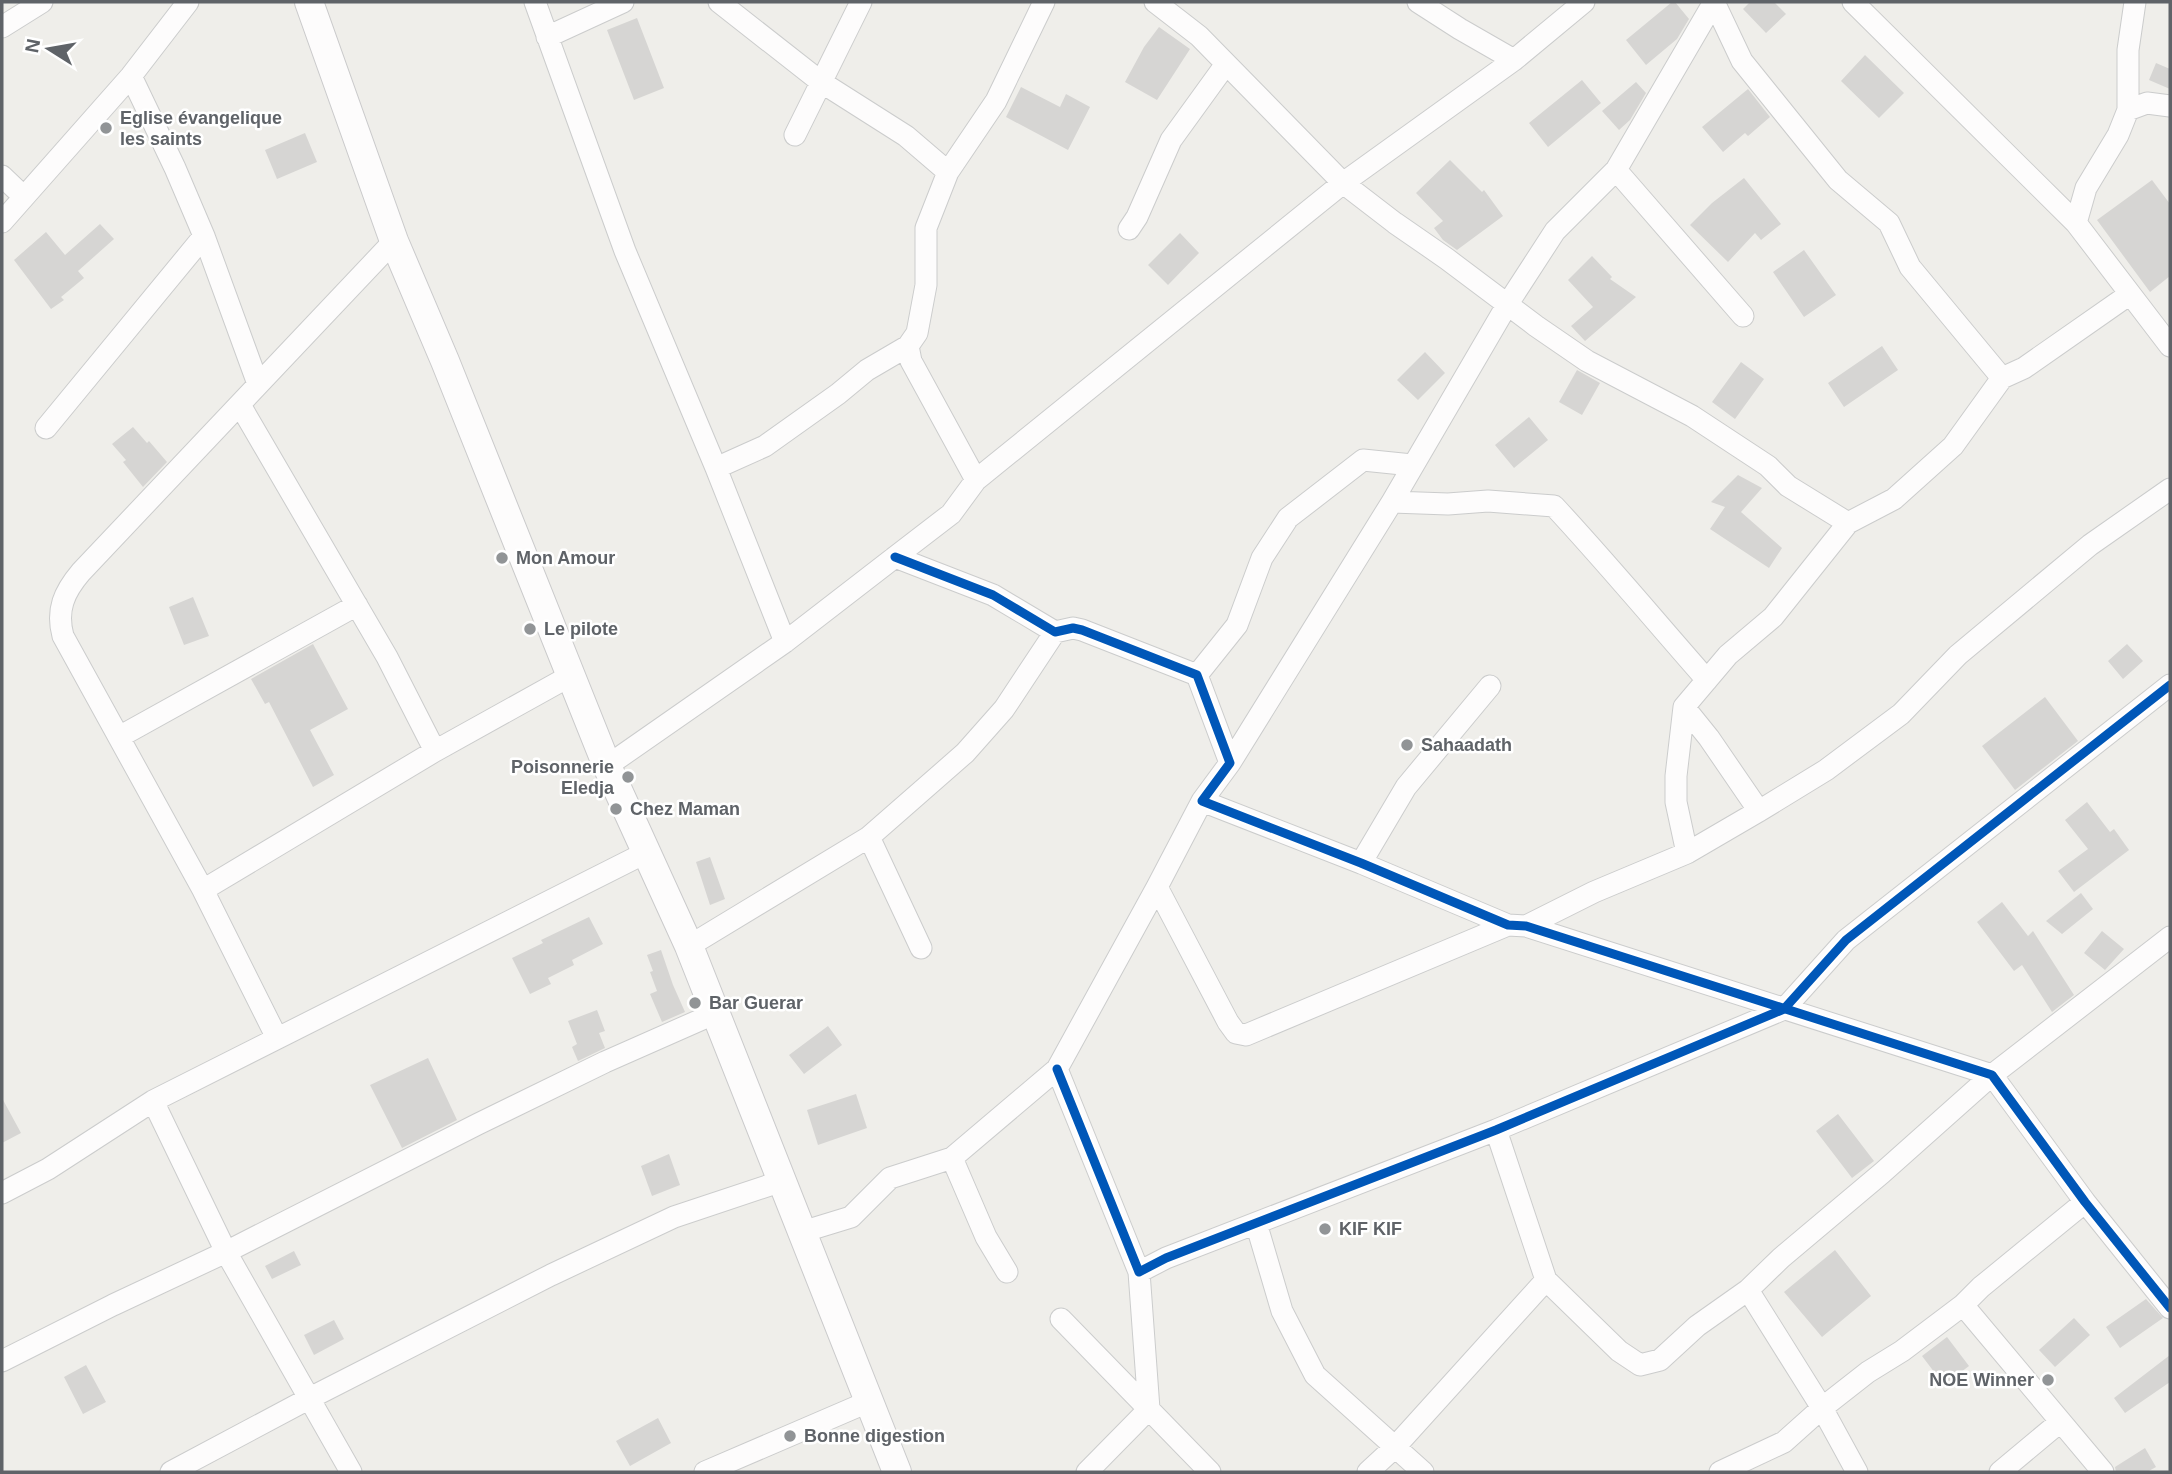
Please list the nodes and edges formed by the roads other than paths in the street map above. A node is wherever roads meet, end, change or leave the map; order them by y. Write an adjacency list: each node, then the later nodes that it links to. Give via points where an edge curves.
1 (42, 2): 15 (street)
2 (188, 2): 19 (street)
3 (309, 2): 33 (main road)
4 (535, 2): 16 (street)
5 (623, 2): 16 (street)
6 (719, 2): 20 (street)
7 (861, 2): 20 (street)
8 (1044, 2): 25 (street, via 996,101)
9 (1155, 2): 18 (street)
10 (1418, 2): 17 (street)
11 (1584, 2): 17 (street)
12 (1714, 2): 24 (street); 39 (street, via 1742,61 1838,180 1889,223 1910,268)
13 (1853, 2): 30 (street)
14 (2135, 2): 22 (street, via 2128,50)
15 (2, 27)
16 (547, 37): 44 (street, via 625,251)
17 (1514, 60): 27 (street)
18 (1226, 64): 27 (street); 31 (street, via 1171,140)
19 (131, 76): 28 (street); 32 (street)
20 (821, 82): 23 (street); 25 (street, via 906,136)
21 (2170, 106): 22 (street, via 2147,103)
22 (2128, 110): 30 (street, via 2087,188)
23 (795, 135)
24 (1616, 170): 35 (street, via 1555,232); 36 (street)
25 (948, 172): 37 (street, via 926,228 926,285 916,333)
26 (2, 176): 28 (street)
27 (1343, 183): 35 (street); 45 (street)
28 (24, 197): 29 (street)
29 (2, 222)
30 (2076, 223): 34 (street)
31 (1129, 229)
32 (204, 236): 40 (street); 42 (street)
33 (394, 241): 40 (street); 54 (main road)
34 (2130, 294): 38 (street); 39 (street, via 2024,368)
35 (1507, 305): 43 (street); 48 (street, via 1587,361 1703,423 1768,466 1788,486)
36 (1743, 317)
37 (908, 346): 44 (street, via 867,370 765,446); 45 (street, via 911,362)
38 (2170, 346)
39 (2001, 378): 48 (street, via 1953,446 1894,499)
40 (258, 384): 41 (street)
41 (240, 405): 50 (street); 59 (street, via 80,572 63,597 63,636)
42 (46, 428)
43 (1412, 466): 47 (street); 53 (street, via 1363,460 1288,518 1262,558 1237,625)
44 (716, 468): 52 (street)
45 (976, 480): 49 (street, via 950,514)
46 (2170, 489): 64 (street, via 2090,545 1968,646 1901,714 1826,770)
47 (1392, 502): 55 (street, via 1554,506); 61 (street)
48 (1848, 523): 55 (street, via 1773,617 1728,655)
49 (895, 557): 51 (street, via 993,595); 52 (street)
50 (357, 606): 59 (street); 60 (street)
51 (1055, 632): 53 (street, via 1082,630); 65 (street, via 1004,709 965,753)
52 (785, 642): 62 (street)
53 (1197, 675): 61 (street)
54 (570, 676): 60 (street); 62 (main road)
55 (1707, 680): 58 (street)
56 (2170, 685): 75 (street, via 1846,940)
57 (1490, 686): 68 (street, via 1406,787)
58 (1684, 707): 64 (street); 67 (street, via 1676,802)
59 (119, 737): 70 (street)
60 (435, 751): 70 (street)
61 (1230, 763): 63 (street)
62 (607, 766): 66 (main road)
63 (1202, 801): 68 (street); 69 (street)
64 (1759, 811): 67 (street)
65 (869, 837): 73 (street); 74 (street)
66 (647, 852): 73 (main road); 77 (street)
67 (1687, 853): 71 (street)
68 (1361, 863): 71 (street)
69 (1157, 887): 71 (street, via 1228,1022 1236,1033 1247,1035); 78 (street)
70 (203, 890): 77 (street)
71 (1517, 925): 75 (street)
72 (2170, 937): 79 (street)
73 (689, 946): 76 (main road)
74 (921, 948)
75 (1784, 1009): 79 (street); 81 (street)
76 (716, 1013): 83 (main road); 88 (street, via 559,1085)
77 (277, 1038): 80 (street)
78 (1057, 1069): 82 (street); 90 (street)
79 (1992, 1075): 85 (street); 92 (street)
80 (153, 1101): 84 (street); 88 (street)
81 (1496, 1130): 86 (street); 91 (street)
82 (953, 1158): 87 (street, via 890,1178 851,1217); 89 (street, via 986,1237)
83 (782, 1181): 87 (main road); 97 (street, via 674,1217)
84 (2, 1193)
85 (2085, 1202): 93 (street); 94 (street)
86 (1256, 1223): 90 (street); 102 (street, via 1282,1311 1315,1375)
87 (802, 1232): 98 (main road)
88 (226, 1252): 96 (street); 97 (street)
89 (1007, 1272)
90 (1139, 1272): 100 (street)
91 (1546, 1280): 92 (street, via 1619,1351 1640,1365 1660,1360 1697,1326); 102 (street)
92 (1748, 1290): 99 (street)
93 (1963, 1305): 99 (street); 101 (street)
94 (2170, 1307)
95 (1061, 1319): 100 (street)
96 (2, 1360)
97 (310, 1398): 103 (street); 105 (street)
98 (870, 1401): 106 (street); 107 (main road)
99 (1822, 1408): 112 (street, via 1783,1441); 113 (street)
100 (1149, 1409): 108 (street); 109 (street)
101 (2060, 1422): 114 (street); 115 (street)
102 (1395, 1447): 110 (street); 111 (street)
103 (205, 1464): 104 (street)
104 (171, 1472)
105 (351, 1472)
106 (705, 1472)
107 (897, 1472)
108 (1087, 1472)
109 (1210, 1472)
110 (1368, 1472)
111 (1423, 1472)
112 (1720, 1472)
113 (1857, 1472)
114 (2000, 1472)
115 (2103, 1472)

